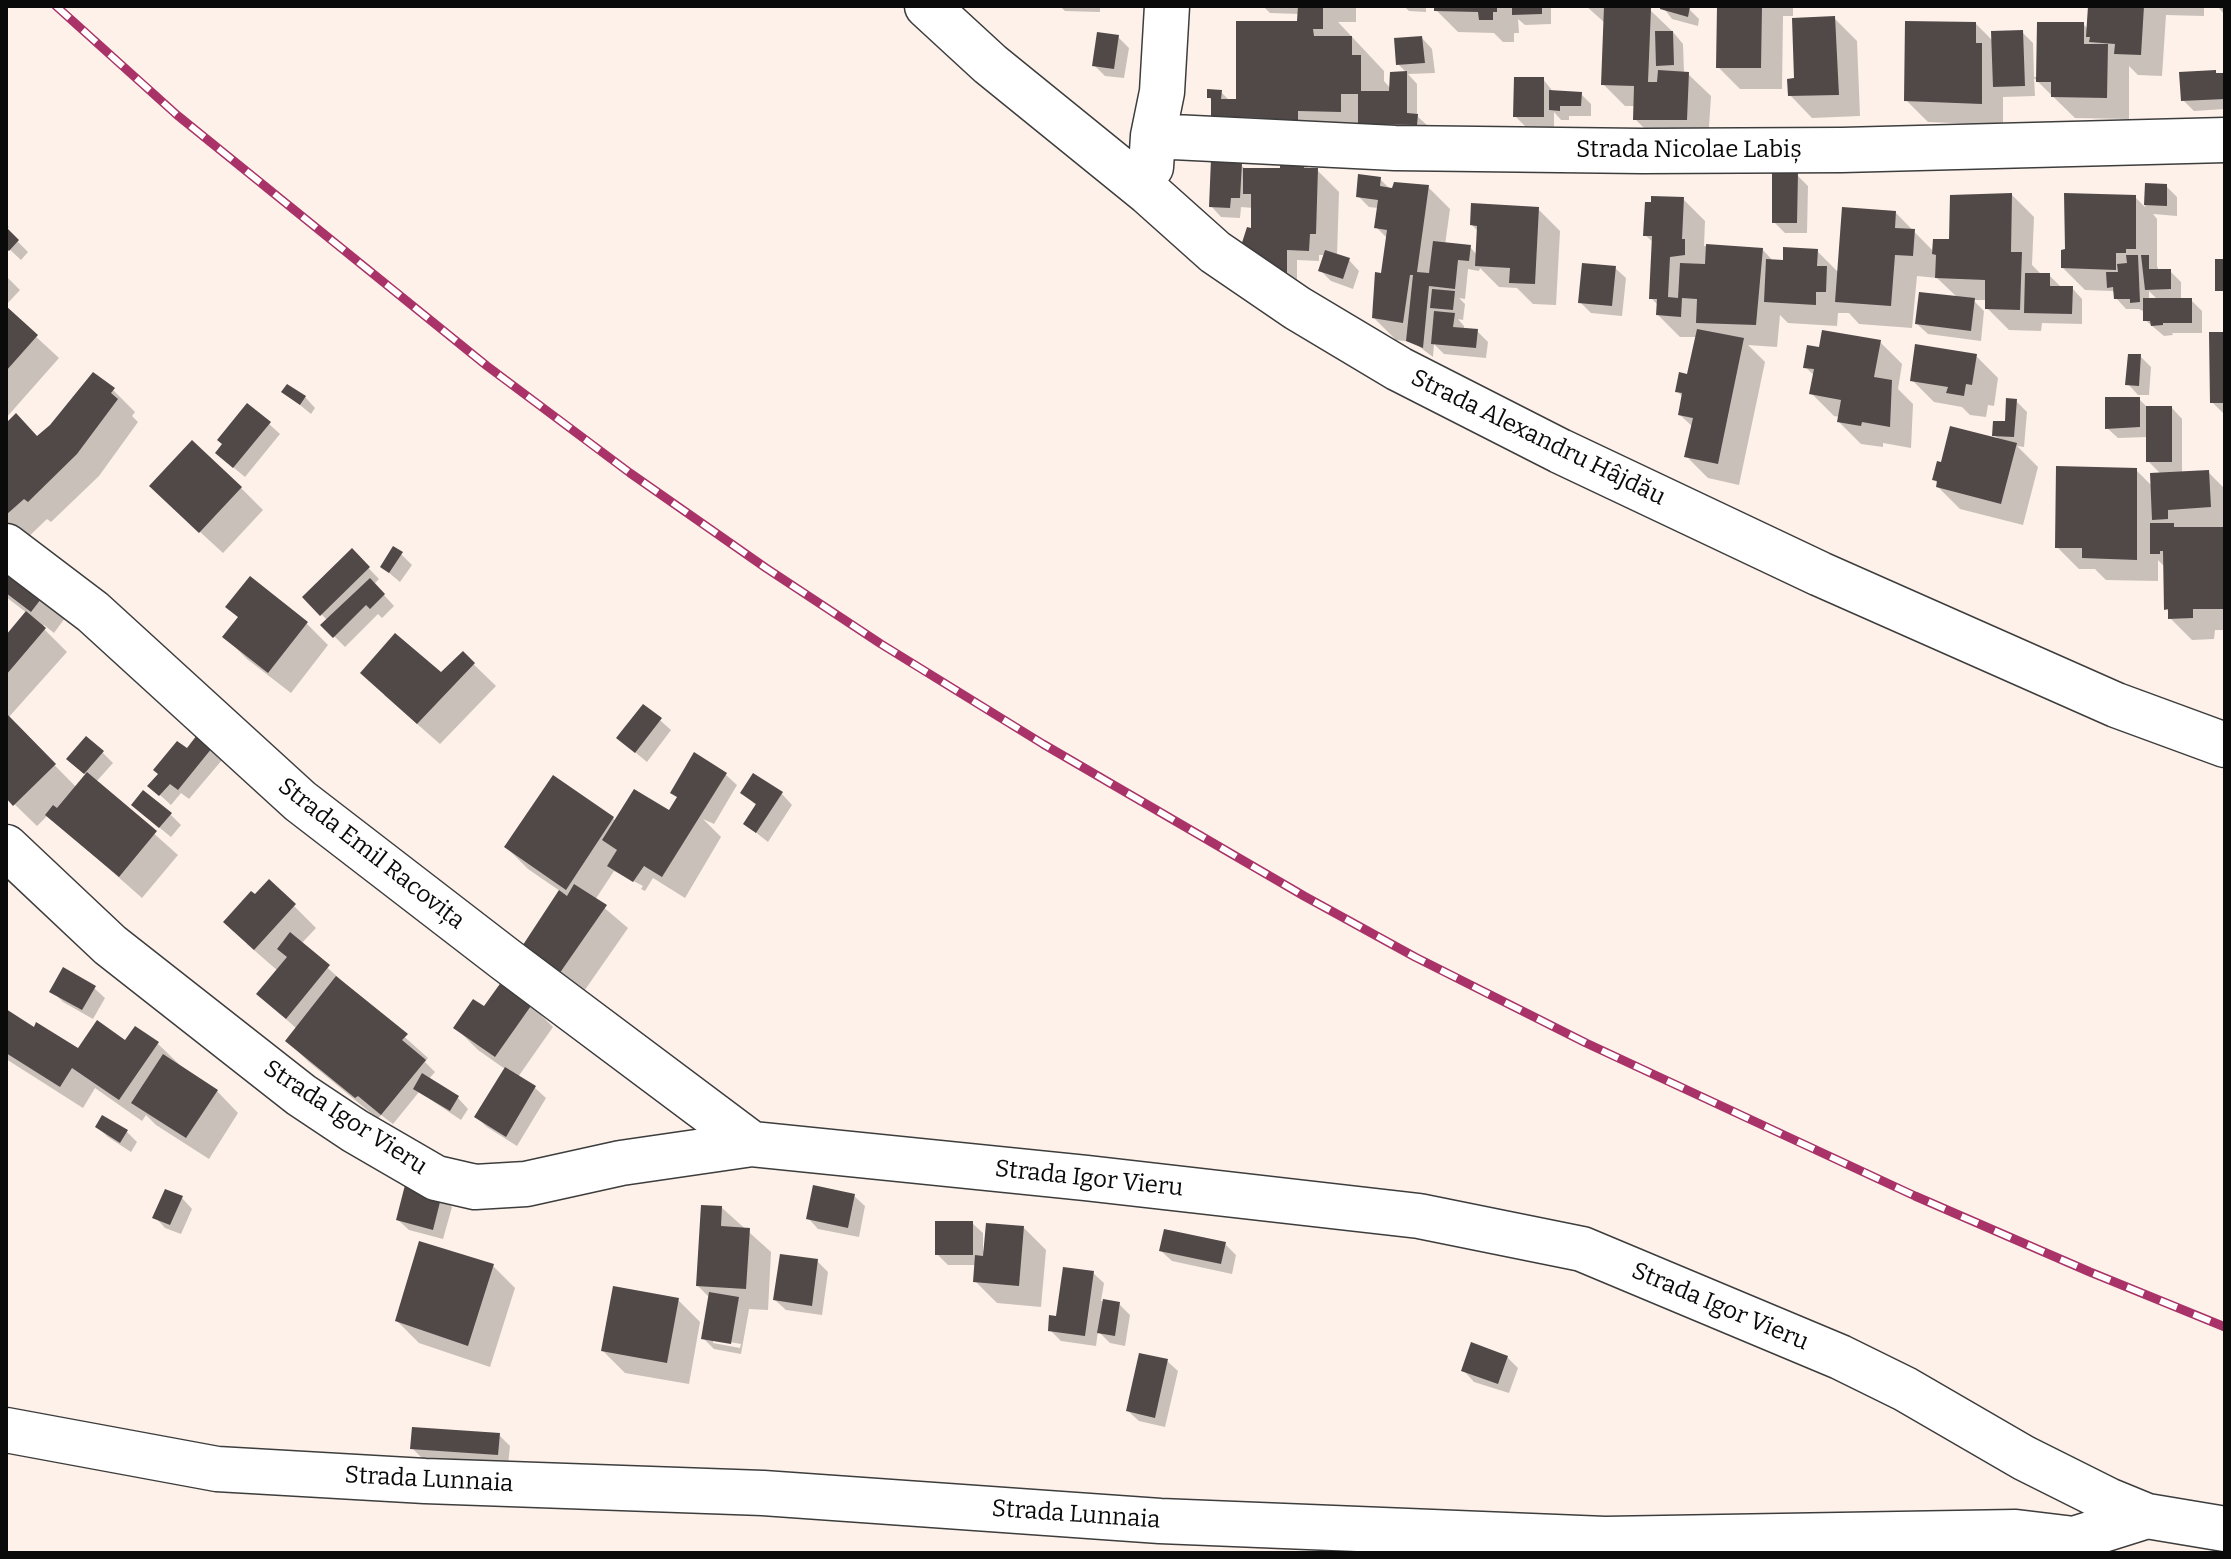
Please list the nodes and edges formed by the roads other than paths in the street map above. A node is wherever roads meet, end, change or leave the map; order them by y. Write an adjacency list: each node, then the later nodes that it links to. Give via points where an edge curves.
1 (927, 6): 5 (street, Strada Alexandru Hâjdău)
2 (1167, 6): 3 (street, via 1162,92)
3 (1153, 136): 4 (street, Strada Nicolae Labiș, via 1395,148 1642,151); 5 (street)
4 (2225, 140)
5 (1149, 193): 7 (street, Strada Alexandru Hâjdău, via 1215,252 1399,369 1834,581 2116,705)
6 (6, 546): 9 (street, Strada Emil Racovița, via 93,612 300,801)
7 (2225, 745)
8 (6, 847): 9 (street, Strada Igor Vieru, via 110,945 301,1095 436,1178 475,1187 526,1184 621,1163)
9 (752, 1144): 11 (street, Strada Igor Vieru, via 1373,1209 1582,1249 1840,1357 2024,1458)
10 (6, 1430): 11 (street, Strada Lunnaia, via 217,1469 1589,1539 2016,1532 2074,1539)
11 (2147, 1516): 12 (street, Strada Igor Vieru)
12 (2225, 1529)

